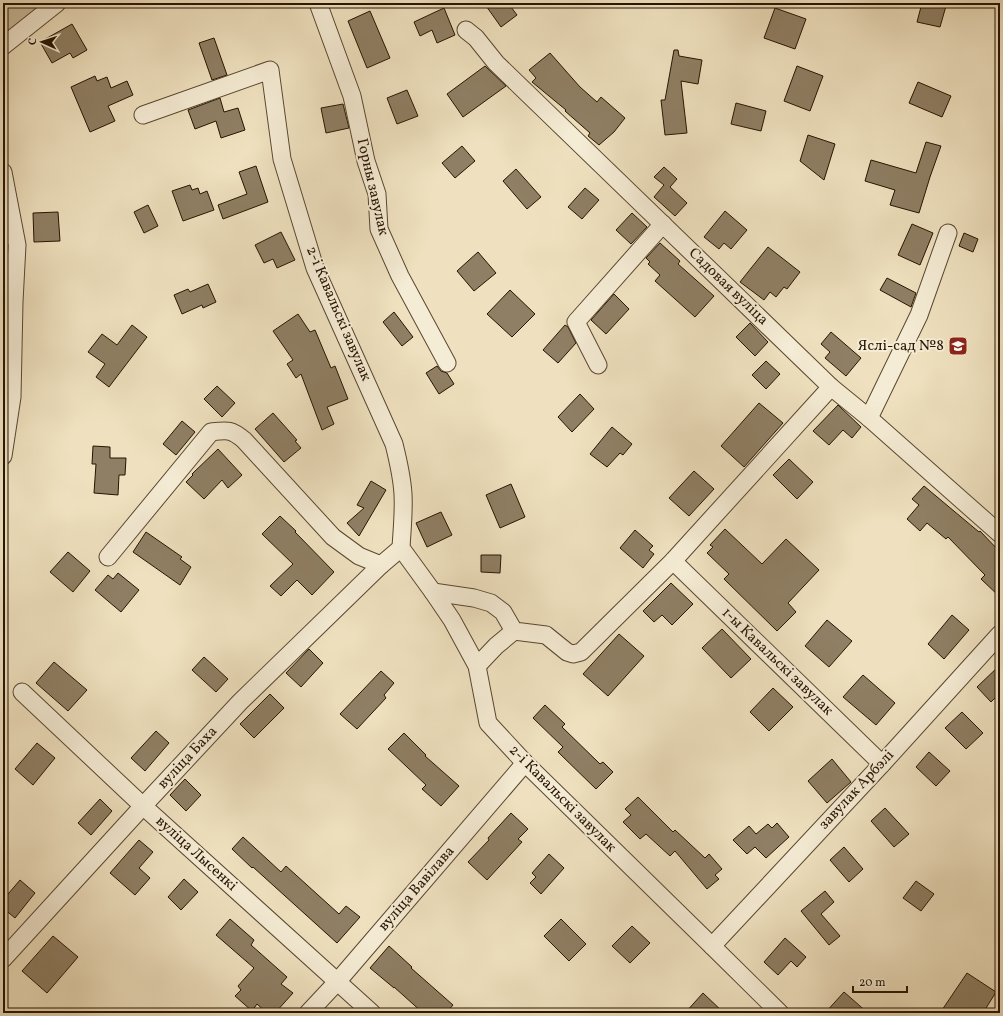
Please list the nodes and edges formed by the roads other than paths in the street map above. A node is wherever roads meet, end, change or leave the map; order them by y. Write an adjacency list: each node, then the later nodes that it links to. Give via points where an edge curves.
1 (57, 3): 4 (street)
2 (318, 3): 9 (street, Горны завулак, via 352,96 366,160 377,194 379,229 400,276)
3 (466, 30): 7 (street, Садовая вуліца, via 476,38 496,63)
4 (3, 46)
5 (143, 116): 15 (street, 2-і Кавальскі завулак, via 270,70 282,158 315,268 394,444 403,494)
6 (3, 172): 13 (street, via 17,245 12,397)
7 (663, 224): 10 (street, via 576,322); 11 (street, Садовая вуліца)
8 (948, 233): 12 (street, via 919,315)
9 (447, 363)
10 (598, 365)
11 (831, 387): 12 (street, Садовая вуліца); 17 (street)
12 (869, 418): 14 (street, Садовая вуліца)
13 (3, 456)
14 (1000, 534)
15 (400, 548): 18 (street); 19 (street, 2-і Кавальскі завулак)
16 (108, 557): 18 (street, via 211,432 224,430 235,433 244,440 333,537 359,556)
17 (672, 561): 20 (street, via 581,652 567,652 546,635); 25 (street, 1-ы Кавальскі завулак)
18 (381, 565): 26 (street, вуліца Баха, via 240,702)
19 (433, 592): 20 (street, via 491,603 503,612); 22 (street, 2-і Кавальскі завулак, via 452,620)
20 (514, 631): 22 (street)
21 (1000, 634): 25 (street, завулак Арбэлі)
22 (477, 666): 24 (street, 2-і Кавальскі завулак, via 488,723)
23 (22, 692): 26 (street, вуліца Лысенкі)
24 (524, 763): 27 (street, 2-і Кавальскі завулак); 29 (street, вуліца Вавілава)
25 (882, 764): 27 (street, завулак Арбэлі)
26 (143, 806): 28 (street, вуліца Баха); 29 (street, вуліца Лысенкі)
27 (712, 946): 32 (street, 2-і Кавальскі завулак)
28 (3, 959)
29 (337, 982): 30 (street, вуліца Вавілава); 31 (street, вуліца Лысенкі)
30 (308, 1013)
31 (372, 1013)
32 (780, 1013)

